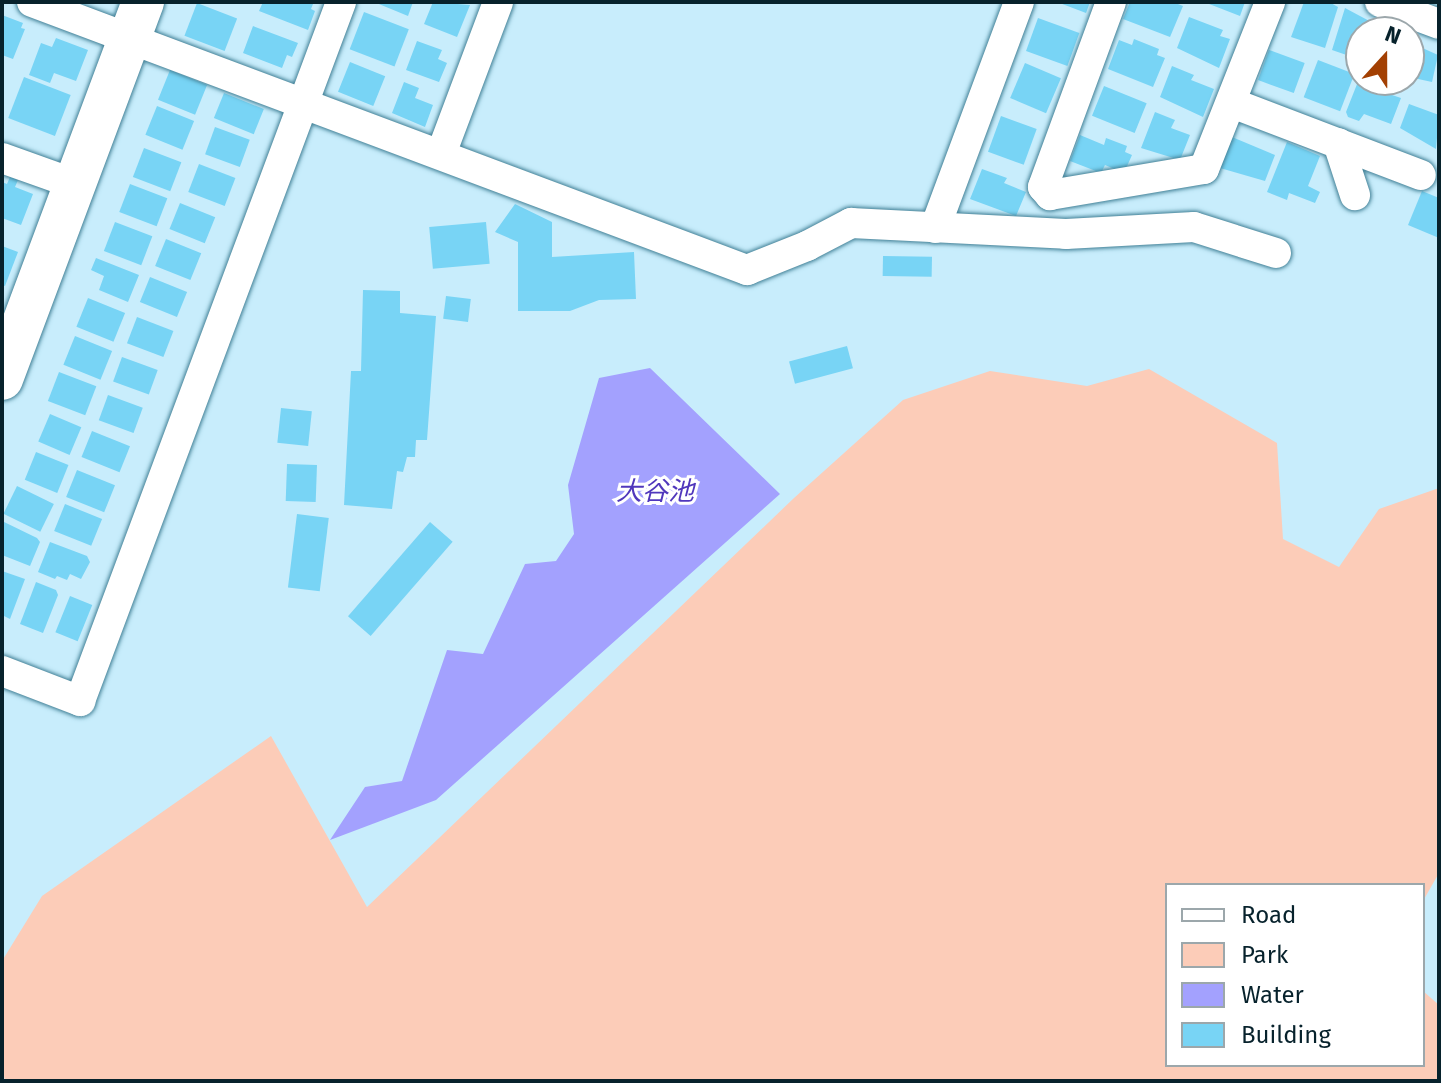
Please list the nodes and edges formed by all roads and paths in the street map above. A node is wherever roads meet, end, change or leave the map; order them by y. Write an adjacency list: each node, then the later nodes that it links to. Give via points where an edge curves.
1 (32, 2): 8 (street)
2 (341, 2): 11 (street)
3 (498, 2): 13 (street)
4 (1019, 2): 18 (street)
5 (1111, 2): 10 (street, via 1043,187 1050,195 1204,169)
6 (1270, 2): 10 (street)
7 (1380, 2): 9 (street)
8 (136, 21): 11 (street); 16 (street)
9 (1439, 24)
10 (1232, 103): 12 (street)
11 (303, 105): 13 (street); 21 (street, via 80,701)
12 (1338, 143): 15 (street); 17 (street)
13 (441, 154): 18 (street, via 747,270 851,223)
14 (2, 158): 16 (street)
15 (1421, 175)
16 (75, 184): 20 (street)
17 (1355, 195)
18 (935, 228): 19 (street, via 1066,234 1194,227)
19 (1276, 253)
20 (2, 379)
21 (2, 671)

